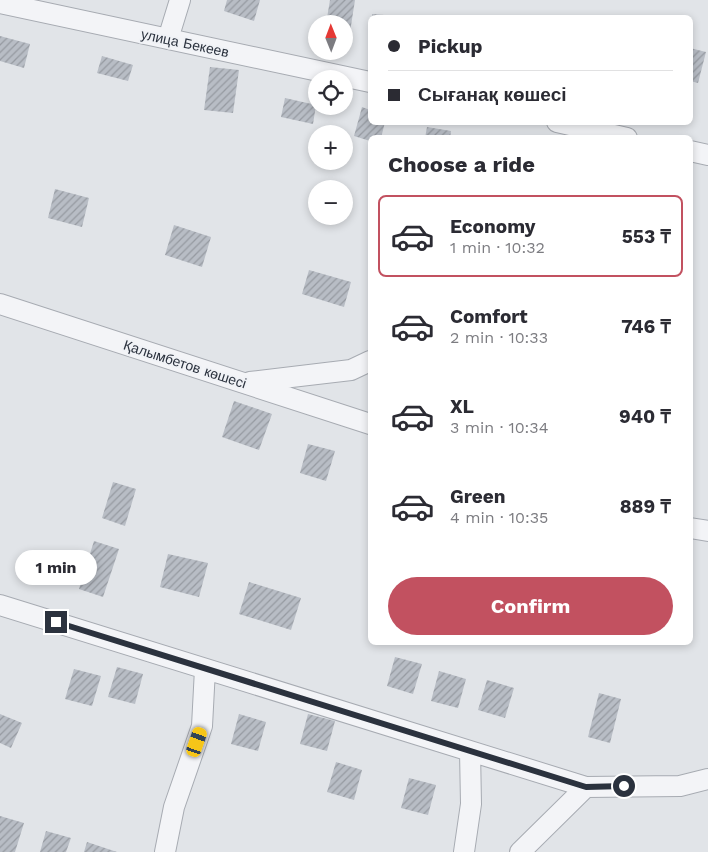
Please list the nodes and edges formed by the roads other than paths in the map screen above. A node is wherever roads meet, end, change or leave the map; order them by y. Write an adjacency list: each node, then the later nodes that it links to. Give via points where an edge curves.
1 (180, 0): 3 (street)
2 (0, 3): 3 (street, улица Бекеев)
3 (168, 39): 4 (street, улица Бекеев)
4 (368, 82)
5 (571, 125): 6 (street)
6 (614, 135)
7 (693, 152): 8 (street)
8 (708, 155)
9 (0, 304): 11 (street, Қалымбетов көшесі)
10 (368, 362): 11 (street, via 351,370)
11 (243, 383): 12 (street, Қалымбетов көшесі)
12 (368, 423)
13 (693, 529): 14 (street)
14 (708, 532)
15 (0, 605): 16 (street)
16 (205, 668): 17 (street); 20 (street, via 202,726 174,807)
17 (470, 751): 19 (street); 21 (street, via 472,804)
18 (708, 779): 19 (street, via 680,786)
19 (586, 787): 22 (street)
20 (165, 852)
21 (464, 852)
22 (520, 852)

